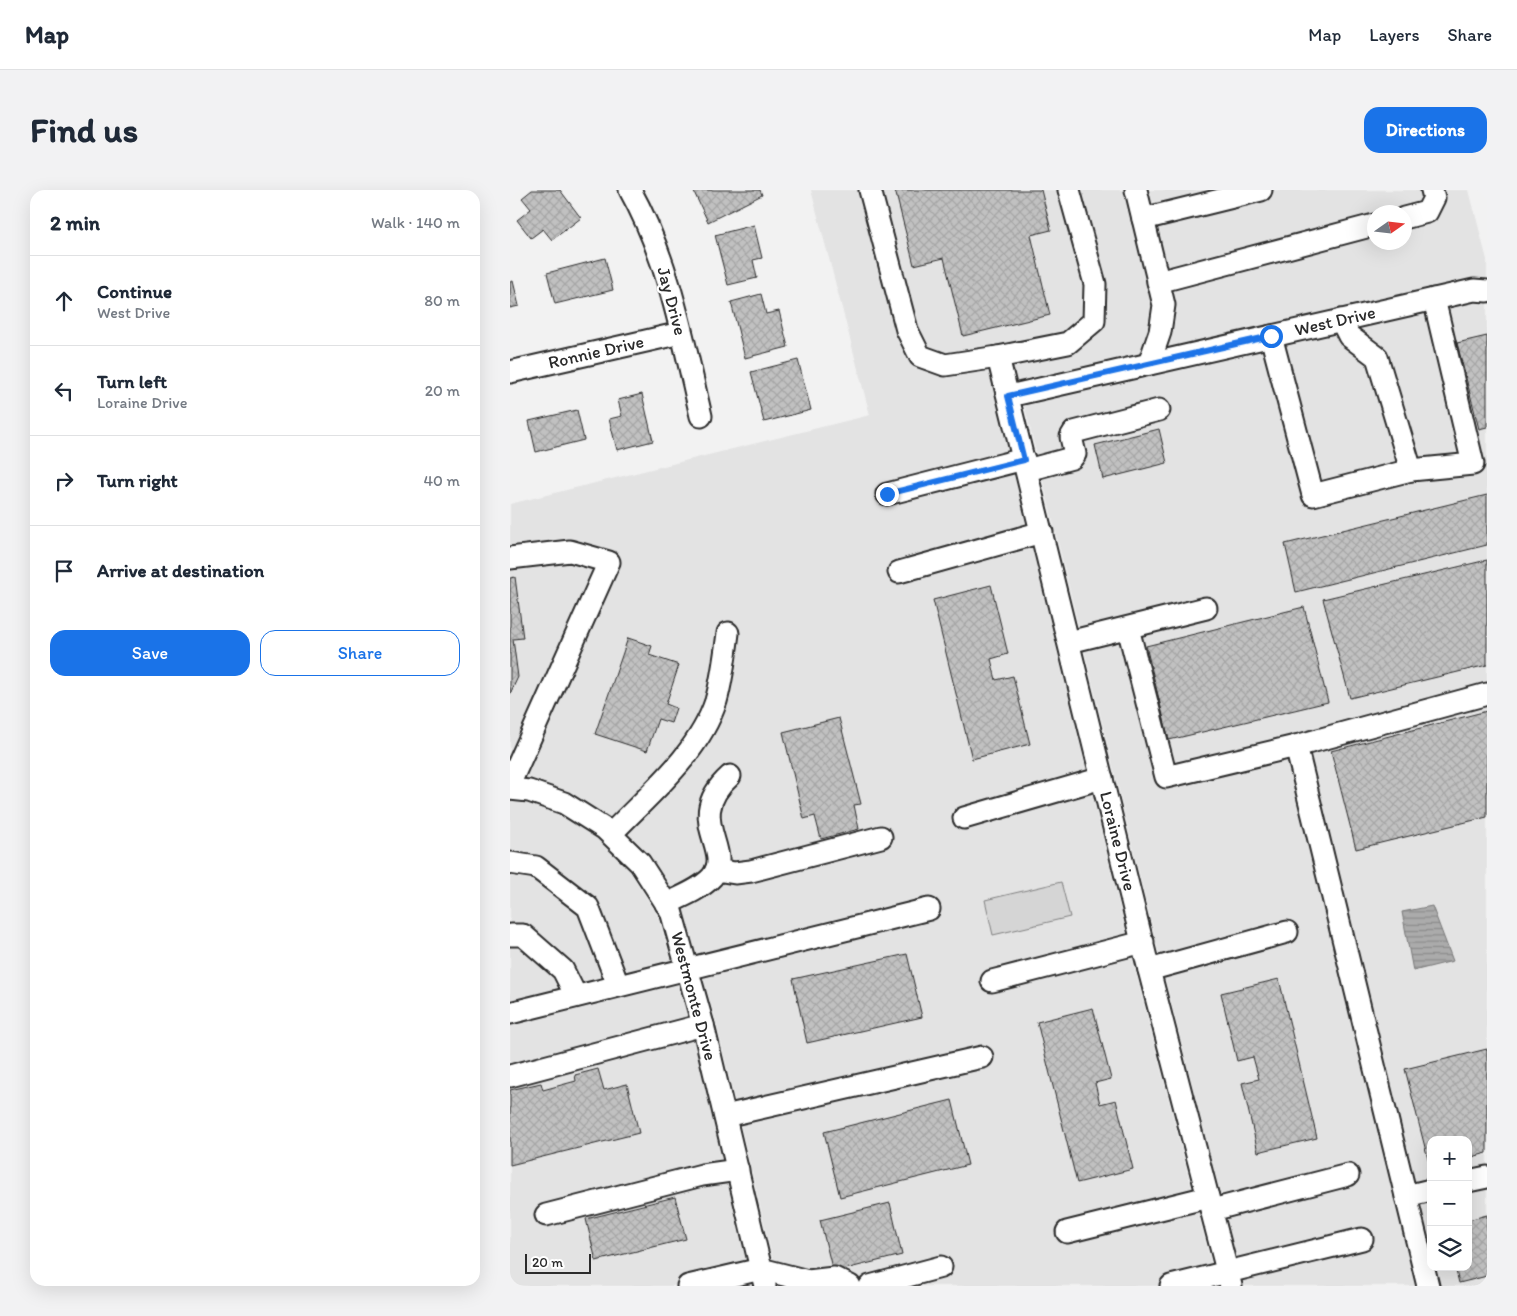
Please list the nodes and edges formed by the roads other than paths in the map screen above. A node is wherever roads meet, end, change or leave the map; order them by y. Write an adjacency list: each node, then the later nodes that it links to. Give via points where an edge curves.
1 (630, 190): 14 (street, Jay Drive, via 646,219 667,276)
2 (870, 190): 16 (street, via 907,330 920,356 946,365)
3 (1069, 190): 16 (street, via 1095,284 1094,321 1068,343)
4 (1136, 190): 8 (street)
5 (1261, 190): 8 (street)
6 (1432, 190): 7 (street, via 1434,198 1427,212)
7 (1412, 216)
8 (1143, 219): 10 (street)
9 (1367, 227): 10 (street)
10 (1158, 282): 17 (street, via 1164,305)
11 (1487, 291): 12 (street, West Drive, via 1474,290)
12 (1434, 299): 13 (street, West Drive); 22 (street)
13 (1341, 320): 15 (street, West Drive); 24 (street, via 1349,336 1377,357)
14 (681, 332): 18 (street, Ronnie Drive); 21 (street, Jay Drive)
15 (1271, 336): 17 (street, West Drive); 24 (street, via 1313,495)
16 (998, 357): 19 (street, Loraine Drive)
17 (1150, 364): 19 (street, West Drive)
18 (510, 372)
19 (1008, 396): 23 (street, Loraine Drive)
20 (1159, 410): 23 (street, via 1074,432 1070,437 1075,454 1072,458)
21 (701, 416)
22 (1480, 462): 24 (street)
23 (1025, 464): 25 (street); 26 (street, Loraine Drive)
24 (1411, 470)
25 (887, 494)
26 (1042, 532): 28 (street); 32 (street, Loraine Drive)
27 (510, 558): 37 (street, via 570,551 609,562)
28 (899, 572)
29 (1206, 608): 30 (street)
30 (1128, 628): 32 (street); 34 (street, via 1166,777)
31 (728, 633): 40 (street, via 716,702 706,724 668,774)
32 (1069, 642): 36 (street, Loraine Drive)
33 (1487, 694): 34 (street)
34 (1296, 746): 64 (street)
35 (730, 776): 43 (street, via 718,787 708,810 718,857)
36 (1102, 778): 39 (street); 48 (street, Loraine Drive)
37 (510, 782)
38 (510, 788): 40 (street, Westmonte Drive, via 564,803)
39 (964, 818)
40 (611, 834): 44 (street, Westmonte Drive, via 640,863)
41 (881, 838): 43 (street, via 751,871)
42 (510, 864): 52 (street, via 536,867 588,907)
43 (716, 870): 44 (street, via 708,881)
44 (666, 904): 49 (street, Westmonte Drive)
45 (930, 909): 49 (street)
46 (1287, 932): 50 (street)
47 (510, 934): 53 (street, via 523,935 563,970)
48 (1142, 942): 50 (street, Loraine Drive); 51 (street)
49 (688, 967): 52 (street); 55 (street, Westmonte Drive)
50 (1149, 970): 65 (street, Loraine Drive)
51 (992, 981)
52 (618, 985): 53 (street)
53 (576, 996): 54 (street)
54 (510, 1013)
55 (703, 1025): 57 (street); 58 (street, Westmonte Drive)
56 (982, 1057): 58 (street)
57 (510, 1076)
58 (725, 1116): 59 (street, Westmonte Drive)
59 (738, 1170): 66 (street, via 702,1175); 70 (street, Westmonte Drive)
60 (1348, 1175): 65 (street)
61 (1487, 1177): 62 (street)
62 (1472, 1180)
63 (1427, 1191): 64 (street)
64 (1406, 1196): 76 (street)
65 (1210, 1204): 67 (street); 71 (street, Loraine Drive)
66 (546, 1215)
67 (1068, 1232)
68 (1362, 1239): 71 (street)
69 (941, 1267): 74 (street)
70 (763, 1278): 72 (street); 73 (street, via 808,1282 834,1278)
71 (1229, 1280): 75 (street)
72 (688, 1286)
73 (850, 1286)
74 (870, 1286)
75 (1172, 1286)
76 (1428, 1286)

